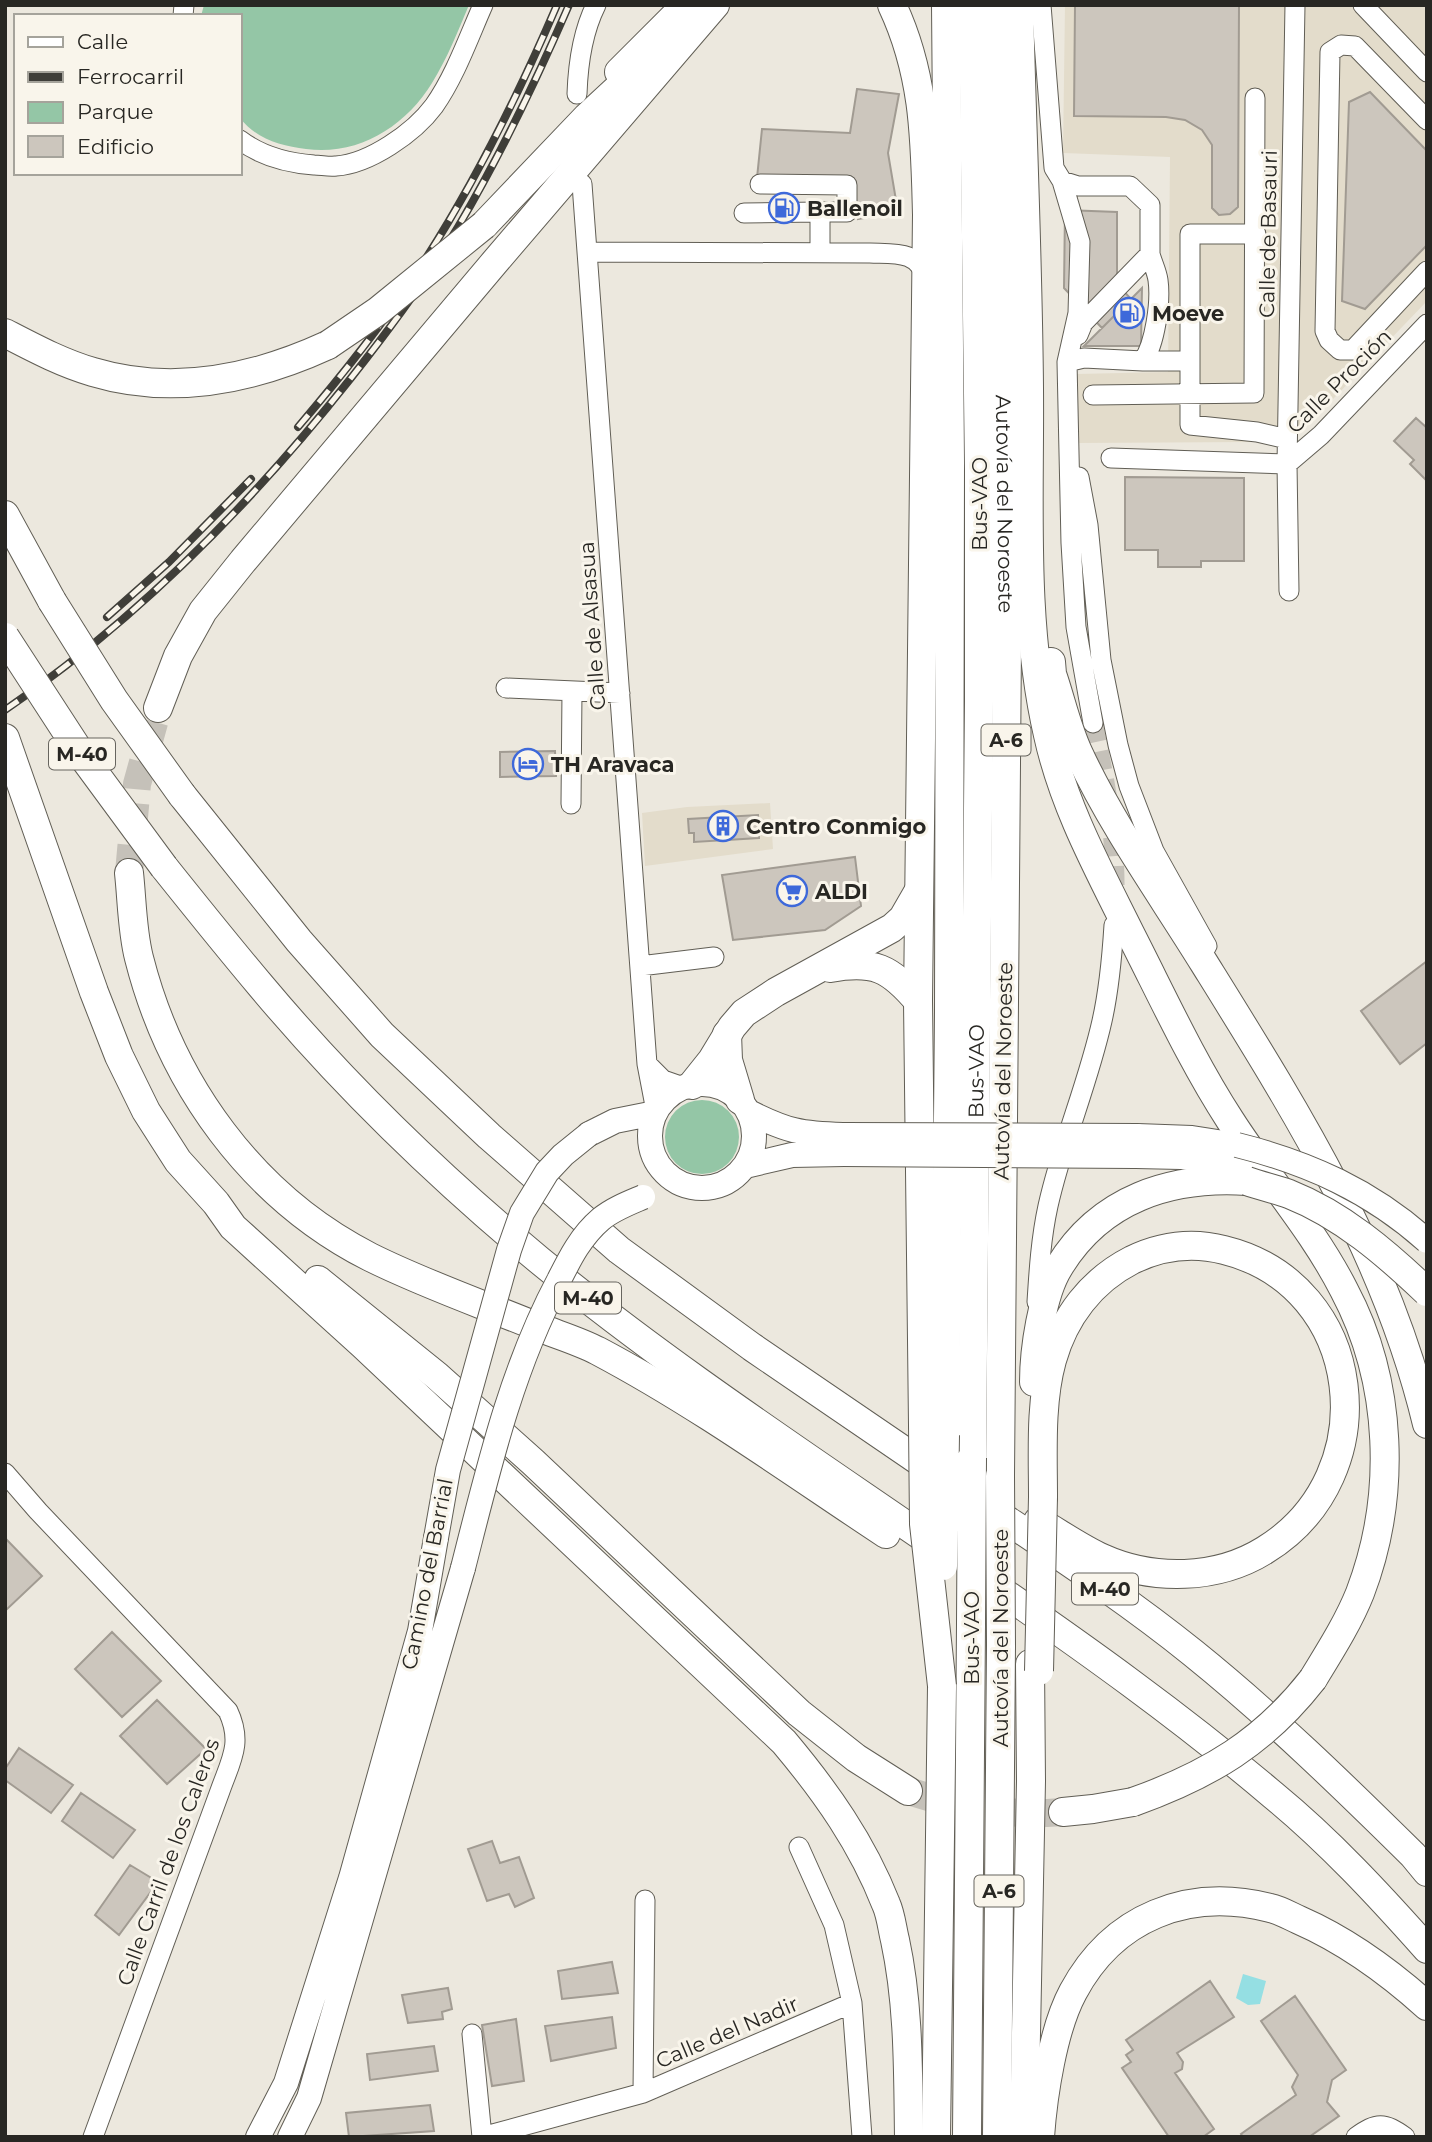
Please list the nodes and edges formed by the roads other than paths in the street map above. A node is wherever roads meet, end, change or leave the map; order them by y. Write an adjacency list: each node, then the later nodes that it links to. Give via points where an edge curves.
1 (483, 5): 19 (street, via 433,107 380,153 337,166 289,163)
2 (596, 5): 17 (street, via 582,49)
3 (686, 5): 17 (highway)
4 (708, 5): 17 (highway)
5 (715, 5): 48 (highway, via 203,611 178,656)
6 (892, 5): 30 (highway, via 921,100)
7 (946, 5): 76 (highway, A-6, via 949,1012)
8 (973, 5): 97 (highway, Bus-VAO, bridge, via 979,701)
9 (999, 5): 98 (highway, Autovía del Noroeste / A-6, bridge, via 1007,645)
10 (1019, 5): 81 (highway, bridge, via 1032,614 1049,739 1083,840 1203,1076 1345,1291 1367,1346 1379,1394 1385,1459 1378,1530 1359,1595 1313,1679 1271,1725 1197,1777 1133,1802)
11 (1033, 5): 59 (highway, via 1044,583 1052,674 1078,753 1112,816)
12 (1041, 5): 20 (street, via 1054,169)
13 (1295, 5): 39 (street, Calle de Basauri)
14 (1363, 5): 15 (street)
15 (1427, 72)
16 (1255, 98): 25 (street)
17 (582, 105): 32 (highway, bridge, via 484,225 379,311 328,345 293,361 248,375 160,382 96,373 50,357)
18 (1427, 120): 29 (street, via 1355,46 1341,45 1331,52 1325,331 1329,340 1340,350 1353,350)
19 (242, 142)
20 (1062, 181): 28 (street, via 1078,186 1130,186 1150,205); 35 (street, via 1080,242 1078,313)
21 (582, 184): 26 (street, Calle de Alsasua)
22 (760, 184): 23 (street, via 847,185 847,212)
23 (820, 212): 24 (street); 27 (street)
24 (744, 213)
25 (1255, 234): 34 (street, via 1190,234); 37 (street, via 1254,393)
26 (587, 252): 27 (street); 47 (street, Calle de Alsasua)
27 (820, 252): 30 (street, via 912,256)
28 (1150, 254): 33 (street, via 1158,281 1157,313 1150,352); 35 (street, via 1083,323)
29 (1427, 271)
30 (926, 281): 53 (highway)
31 (1427, 324): 41 (street, Calle Proción, via 1321,435)
32 (5, 333)
33 (1143, 361): 34 (street); 35 (street, via 1084,358)
34 (1190, 361): 37 (street)
35 (1067, 362): 38 (street)
36 (1093, 395): 37 (street)
37 (1190, 395): 39 (street, via 1190,425)
38 (1070, 435): 49 (street, via 1073,588); 59 (street, via 1088,525 1101,660 1129,786 1154,851 1202,935)
39 (1287, 439): 41 (street, Calle de Basauri)
40 (1111, 458): 41 (street, Calle Proción)
41 (1287, 464): 43 (street, Calle de Basauri)
42 (5, 515): 73 (highway, M-40, bridge, via 114,700 182,795 299,941 382,1035 619,1250)
43 (1289, 591)
44 (5, 637): 79 (highway, M-40, bridge, via 83,757 261,987 342,1076 447,1178 539,1259 705,1387)
45 (506, 688): 46 (street)
46 (572, 691): 47 (street); 51 (street)
47 (620, 693): 56 (street, Calle de Alsasua)
48 (158, 708)
49 (1093, 723)
50 (8, 745): 69 (highway, via 119,1056 172,1151)
51 (571, 804)
52 (129, 873): 79 (highway, via 138,955 181,1072 234,1148 315,1224 369,1257 595,1350 669,1392 910,1550)
53 (919, 889): 57 (highway, via 892,928); 58 (highway)
54 (1114, 925): 74 (street, via 1101,1023 1048,1209)
55 (714, 957): 56 (street)
56 (640, 966): 61 (street, Calle de Alsasua)
57 (817, 970): 58 (highway, via 872,965 893,974); 60 (highway, via 759,1002)
58 (918, 1001): 76 (highway)
59 (1234, 1011): 75 (highway, via 1312,1142 1377,1269)
60 (727, 1034): 62 (highway, via 712,1060); 63 (highway, via 727,1060)
61 (648, 1064): 62 (street, via 663,1080); 64 (street, Calle de Alsasua)
62 (688, 1086): 63 (main road, via 723,1088); 64 (main road, via 672,1093)
63 (744, 1106): 65 (main road, via 782,1129); 67 (main road, via 754,1139)
64 (656, 1112): 68 (main road, via 650,1138 654,1155 663,1171); 91 (main road, Camino del Barrial, bridge, via 615,1121 589,1134 547,1172 522,1213 447,1470 420,1631 351,1878 286,2083)
65 (844, 1144): 66 (main road, bridge, via 1136,1146); 67 (main road)
66 (1243, 1164): 70 (main road, bridge, via 1281,1156 1312,1167 1375,1200); 71 (main road, via 1291,1182 1342,1210); 72 (highway, bridge, via 1349,1226); 74 (highway, via 1217,1180 1167,1187 1116,1207 1087,1232 1058,1269 1042,1315)
67 (746, 1166): 68 (main road, via 719,1186)
68 (686, 1186): 92 (main road, Camino del Barrial, bridge, via 643,1197 602,1218 589,1231 551,1294 516,1377 317,2072)
69 (216, 1203): 80 (highway, via 437,1376 799,1713); 95 (highway, via 233,1227 784,1742 822,1787 857,1842 887,1906 905,2007)
70 (1427, 1241)
71 (1427, 1272)
72 (1427, 1292)
73 (752, 1346): 78 (highway, via 1102,1558 1148,1571 1200,1573 1236,1564 1278,1542 1323,1494 1339,1458 1346,1412 1339,1362 1322,1322 1298,1289 1255,1260 1212,1247 1168,1248 1145,1254 1108,1275 1077,1304 1052,1361); 83 (highway, M-40, via 1192,1652 1317,1760)
74 (1034, 1370): 78 (highway)
75 (1427, 1424)
76 (934, 1430): 96 (highway, A-6, bridge, via 942,1686)
77 (5, 1473): 90 (street, Calle Carril de los Caleros, via 228,1711 236,1727 236,1743 220,1791)
78 (1038, 1495): 99 (highway, bridge, via 1038,1718 1031,1781)
79 (1083, 1647): 85 (highway, M-40, via 1276,1796 1376,1891)
80 (908, 1791)
81 (1063, 1812)
82 (799, 1847): 86 (street, via 834,1925)
83 (1427, 1872)
84 (645, 1900): 89 (street, Calle del Nadir)
85 (1427, 1949)
86 (852, 2003): 89 (street, Calle del Nadir); 94 (street)
87 (1427, 2006): 100 (highway, via 1351,1946 1272,1908 1221,1899 1180,1905 1139,1921 1102,1951 1072,1993 1054,2043)
88 (472, 2034): 93 (street)
89 (643, 2093): 93 (street)
90 (93, 2137)
91 (258, 2137)
92 (290, 2137)
93 (482, 2137)
94 (862, 2137)
95 (909, 2137)
96 (936, 2137)
97 (967, 2137)
98 (997, 2137)
99 (1024, 2137)
100 (1040, 2137)
101 (1356, 2137): 102 (street, via 1371,2127 1390,2126)
102 (1405, 2137)

